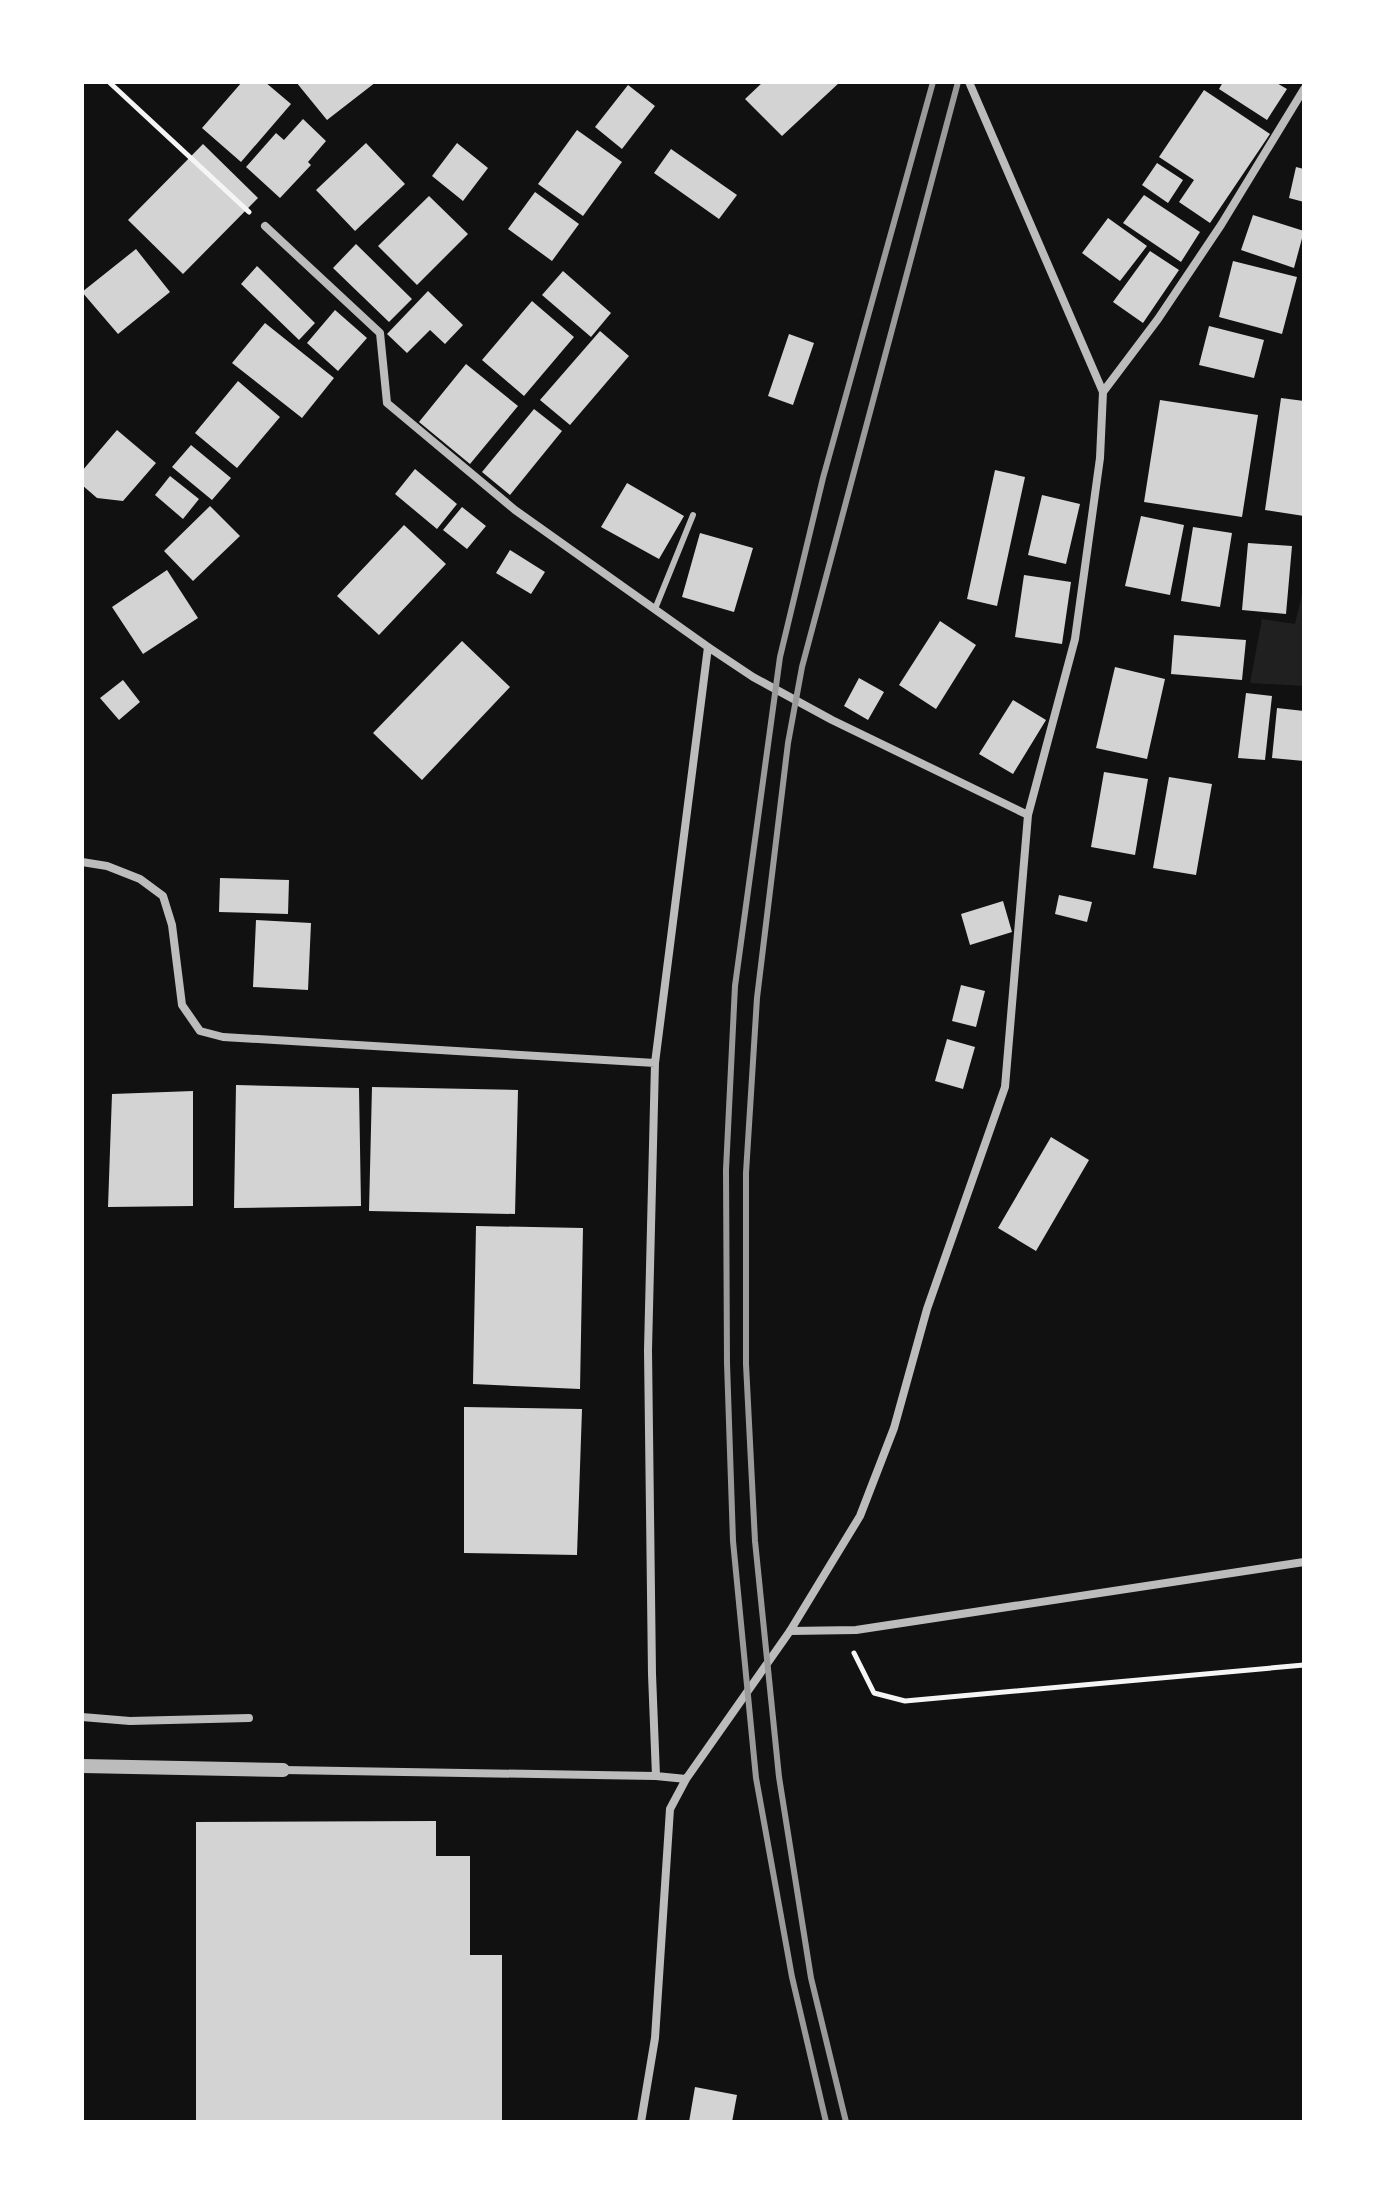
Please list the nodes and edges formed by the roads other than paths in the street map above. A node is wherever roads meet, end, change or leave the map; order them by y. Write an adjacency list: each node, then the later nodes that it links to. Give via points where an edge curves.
1 (969, 82): 4 (street)
2 (1304, 89): 4 (street, via 1221,225)
3 (265, 226): 6 (street, via 380,333 387,403 515,510)
4 (1103, 392): 8 (street, via 1100,458 1075,639)
5 (693, 515): 6 (lane)
6 (655, 609): 7 (street)
7 (708, 647): 8 (street, via 832,720); 10 (street)
8 (1028, 815): 12 (street, via 1005,1087 927,1309 894,1428 860,1516)
9 (82, 862): 10 (street, via 140,879 163,896 182,1005 200,1031 223,1037)
10 (655, 1063): 17 (street, via 648,1350)
11 (1304, 1562): 12 (street, via 856,1630)
12 (790, 1631): 18 (street)
13 (82, 1717): 14 (street)
14 (249, 1718)
15 (82, 1766): 16 (street)
16 (283, 1770): 17 (street)
17 (656, 1776): 18 (street)
18 (686, 1779): 19 (street, via 670,1809 655,2038)
19 (641, 2122)

